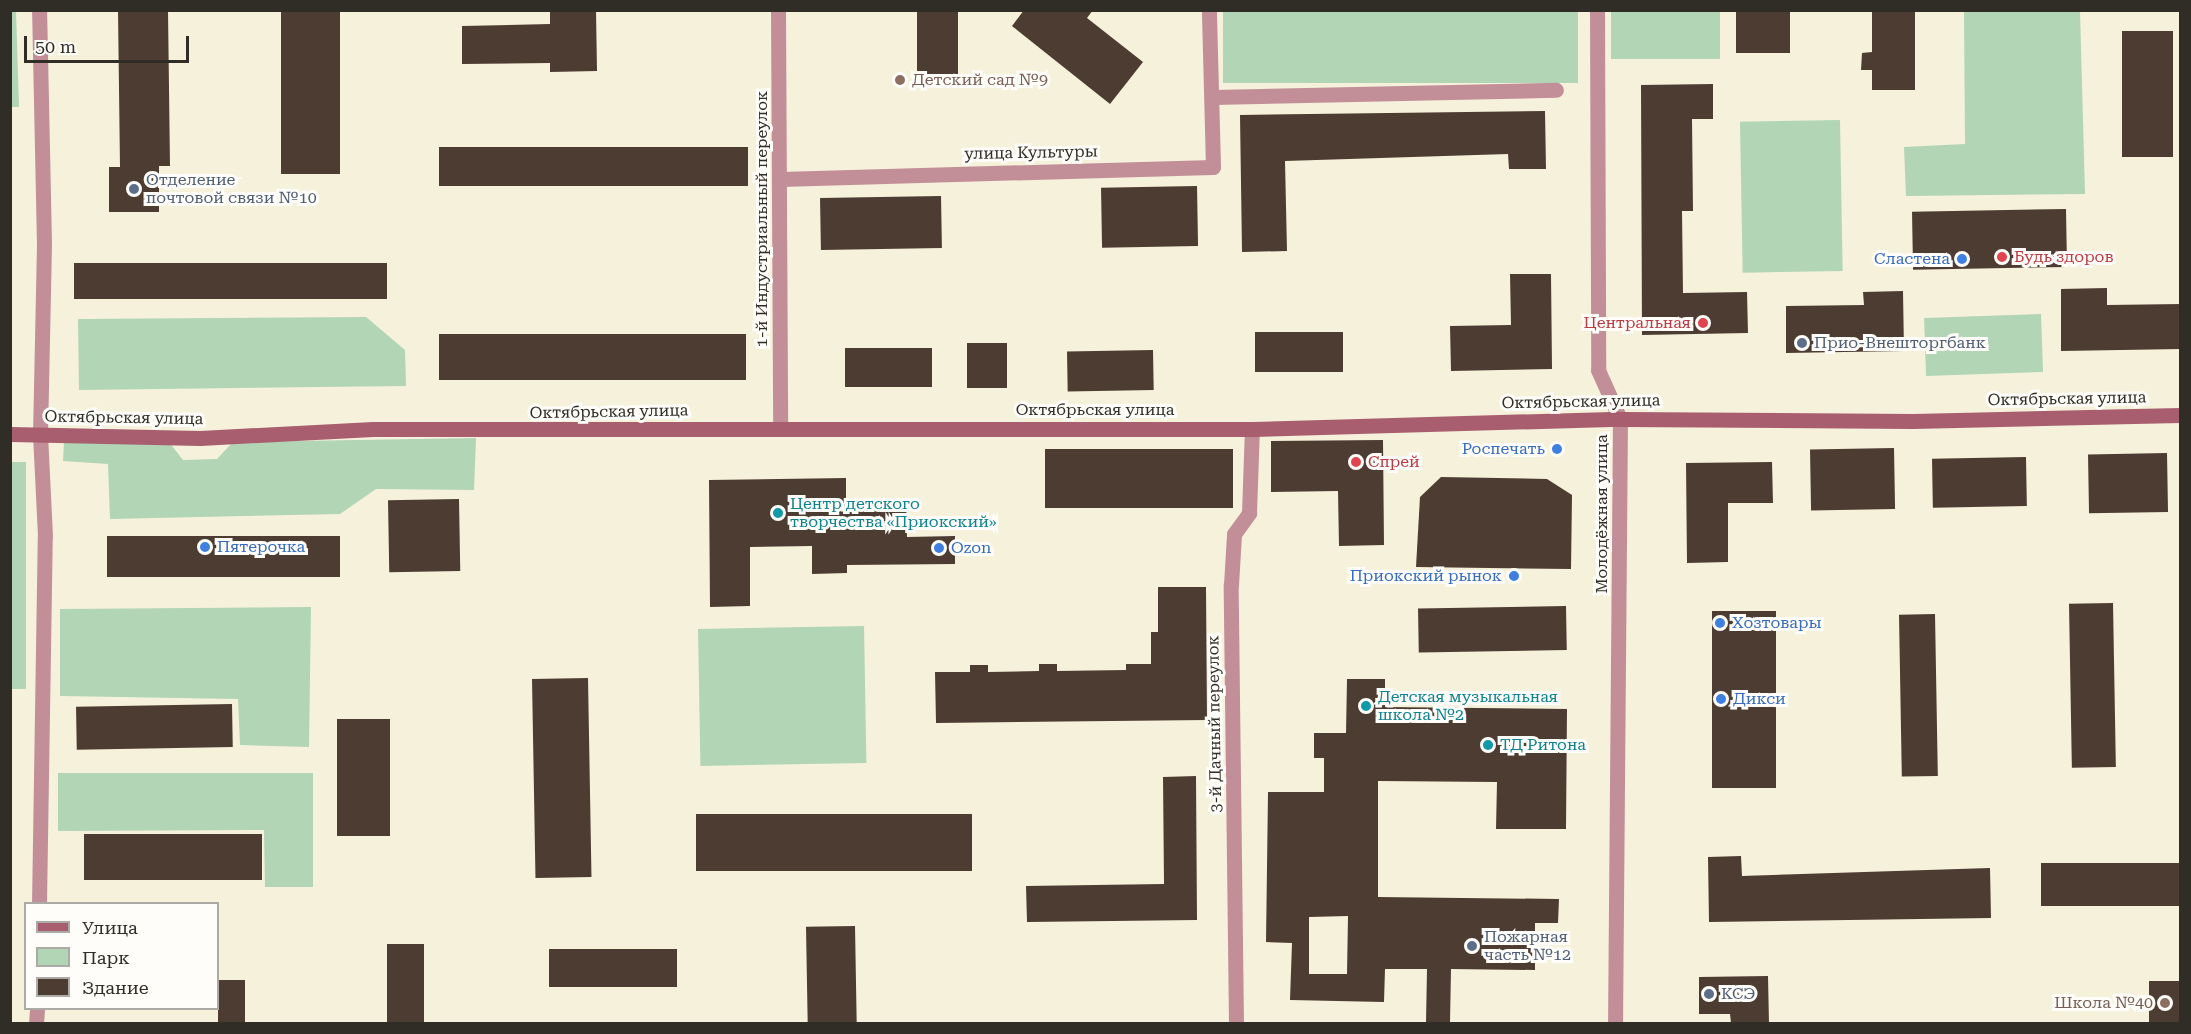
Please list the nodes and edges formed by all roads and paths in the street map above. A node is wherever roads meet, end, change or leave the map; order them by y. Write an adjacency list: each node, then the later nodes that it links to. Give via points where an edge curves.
1 (39, 10): 13 (street, via 44,233)
2 (778, 10): 7 (street, 1-й Индустриальный переулок)
3 (1209, 10): 6 (street, улица Культуры)
4 (1597, 10): 9 (street, Молодёжная улица, via 1598,370)
5 (1556, 90): 6 (street)
6 (1212, 97): 7 (street, улица Культуры, via 1213,167)
7 (780, 179): 10 (street, 1-й Индустриальный переулок)
8 (2181, 415): 9 (main road, Октябрьская улица, via 1913,421)
9 (1620, 419): 11 (main road, Октябрьская улица); 16 (street, Молодёжная улица)
10 (780, 428): 11 (main road, Октябрьская улица); 13 (main road, Октябрьская улица, via 373,429 200,438)
11 (1252, 429): 15 (street, 3-й Дачный переулок, via 1249,513 1234,534 1231,585)
12 (10, 434): 13 (main road, Октябрьская улица)
13 (40, 435): 14 (street, via 45,536)
14 (39, 902)
15 (1236, 1023)
16 (1615, 1023)

